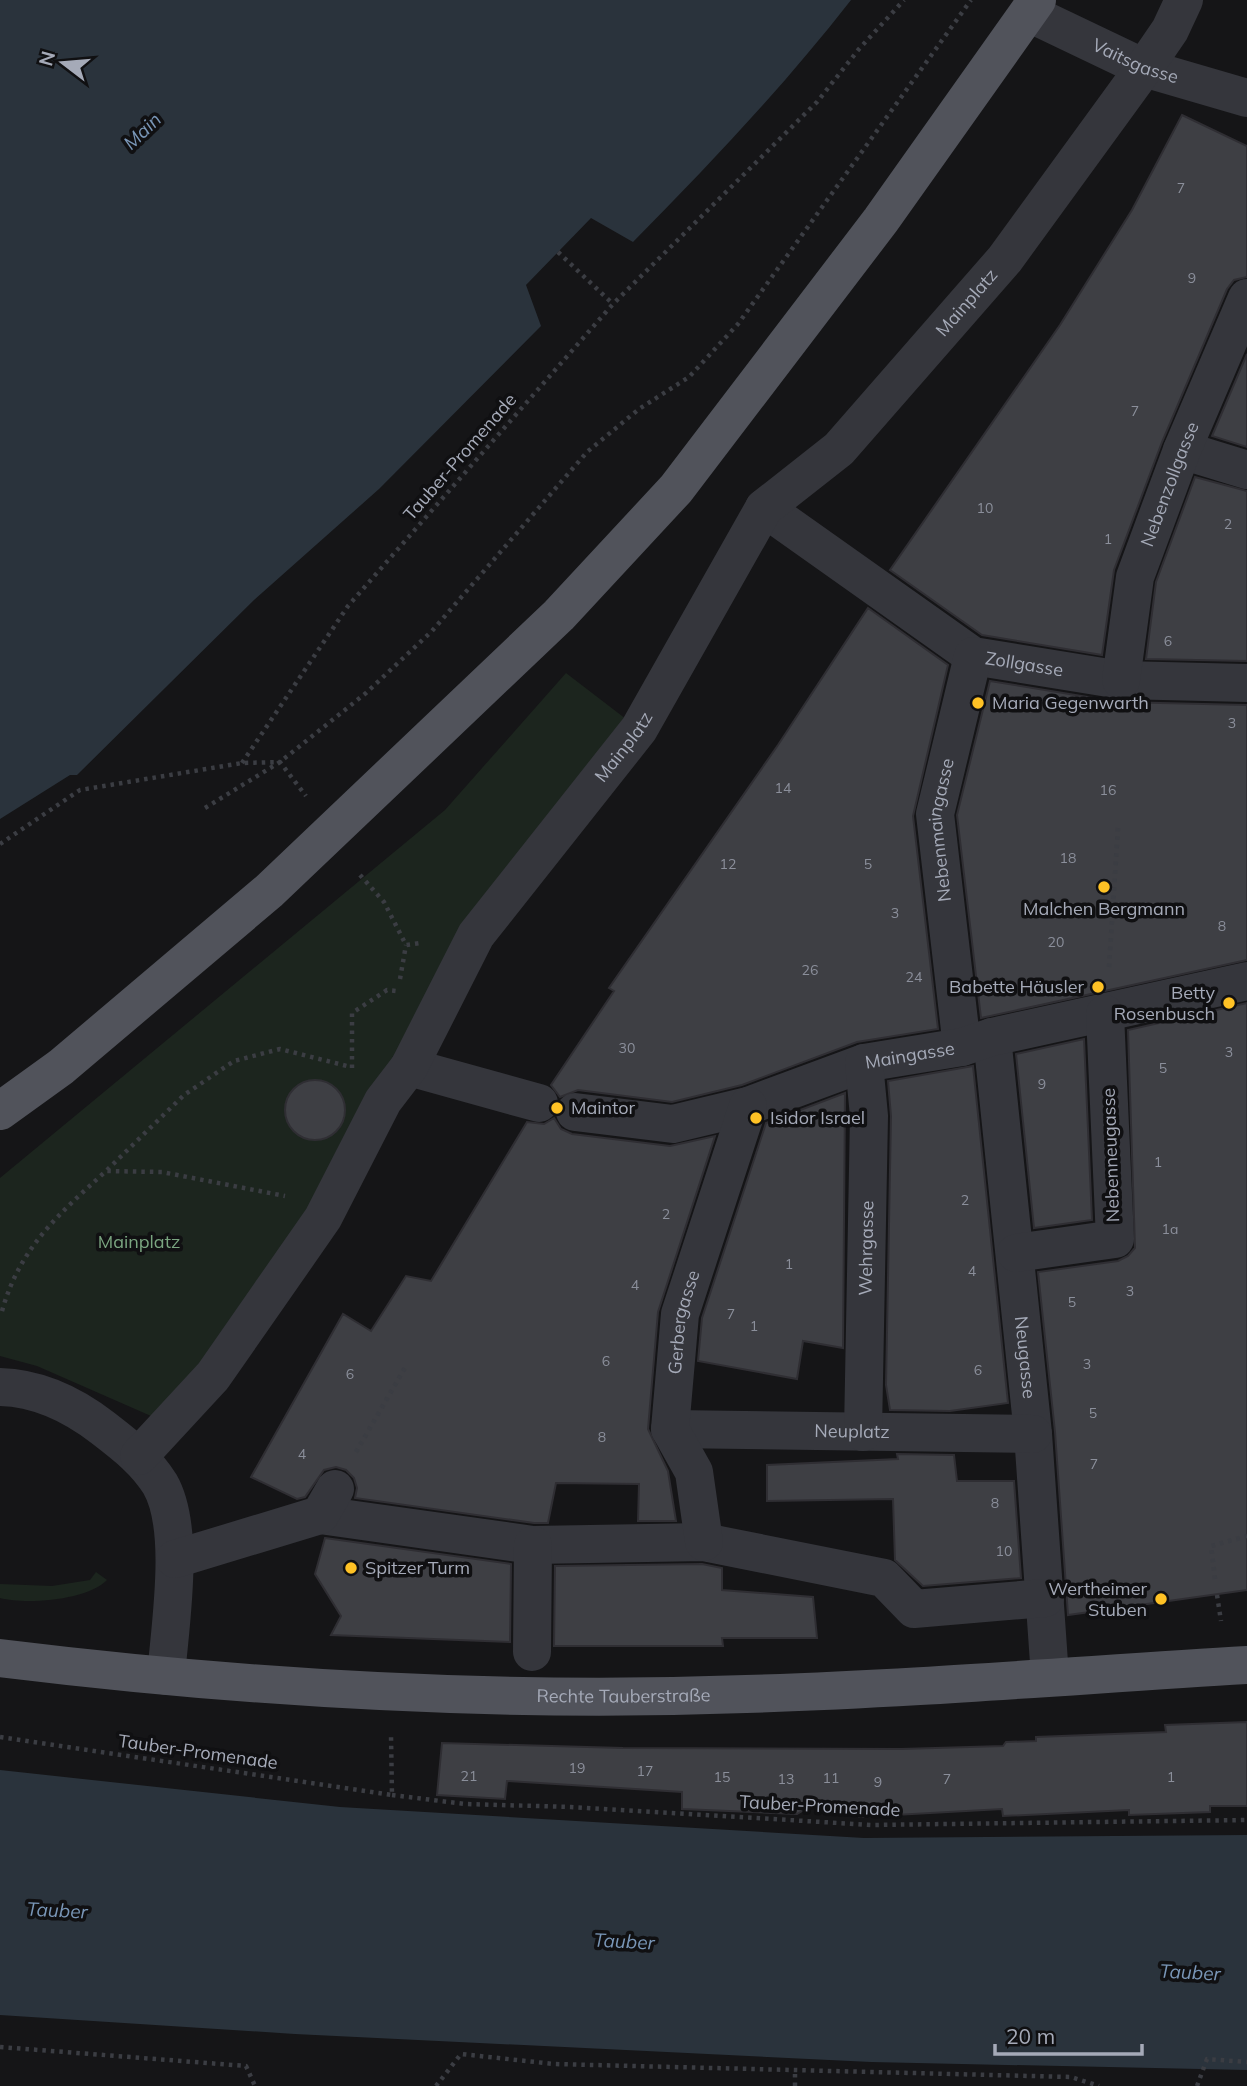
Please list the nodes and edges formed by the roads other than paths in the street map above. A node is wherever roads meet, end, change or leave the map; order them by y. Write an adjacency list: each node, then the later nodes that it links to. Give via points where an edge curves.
1 (1184, 0): 3 (street, Mainplatz)
2 (1033, 7): 3 (street, Vaitsgasse); 19 (main road, via 881,220 676,489 559,615 269,891 61,1067)
3 (1144, 68): 4 (street, Vaitsgasse); 8 (street, Mainplatz, via 996,269 839,449)
4 (1247, 98)
5 (1247, 298): 6 (street, Nebenzollgasse)
6 (1182, 450): 7 (street); 10 (street, Nebenzollgasse, via 1136,577)
7 (1247, 470)
8 (764, 508): 9 (street, Zollgasse); 16 (street, Mainplatz, via 639,729 476,935)
9 (973, 656): 10 (street, Zollgasse); 14 (street, Nebenmaingasse, via 935,814)
10 (1121, 680): 11 (street, Zollgasse)
11 (1247, 682)
12 (1247, 981): 13 (street, Maingasse)
13 (1105, 1014): 14 (street, Maingasse); 21 (street, Nebenneugasse, via 1115,1239)
14 (977, 1042): 15 (street, Maingasse); 21 (street, Neugasse)
15 (864, 1063): 18 (street, Maingasse); 24 (street, Wehrgasse, via 869,1116)
16 (409, 1068): 17 (street); 26 (street, Mainplatz, via 383,1101 330,1207 213,1376)
17 (538, 1104)
18 (748, 1106): 20 (street, Maingasse, via 673,1124); 23 (street, Gerbergasse, via 680,1314)
19 (0, 1111)
20 (575, 1112)
21 (1016, 1253): 25 (street, Neugasse)
22 (0, 1387): 26 (street, via 27,1388 82,1411)
23 (670, 1429): 24 (street, Neuplatz); 27 (street, via 694,1472)
24 (863, 1432): 25 (street, Neuplatz)
25 (1033, 1434): 30 (street, Neugasse)
26 (139, 1456): 29 (street, via 161,1486)
27 (704, 1542): 28 (street); 30 (street, via 884,1578 914,1609)
28 (533, 1545): 29 (street, via 327,1502); 31 (street)
29 (175, 1559): 34 (street)
30 (1045, 1598): 35 (street, Neugasse)
31 (532, 1653)
32 (0, 1658): 34 (main road, Rechte Tauberstraße)
33 (1247, 1665): 35 (main road, Rechte Tauberstraße)
34 (166, 1676): 35 (main road, Rechte Tauberstraße, via 408,1691 664,1695 744,1695)
35 (1050, 1677)

